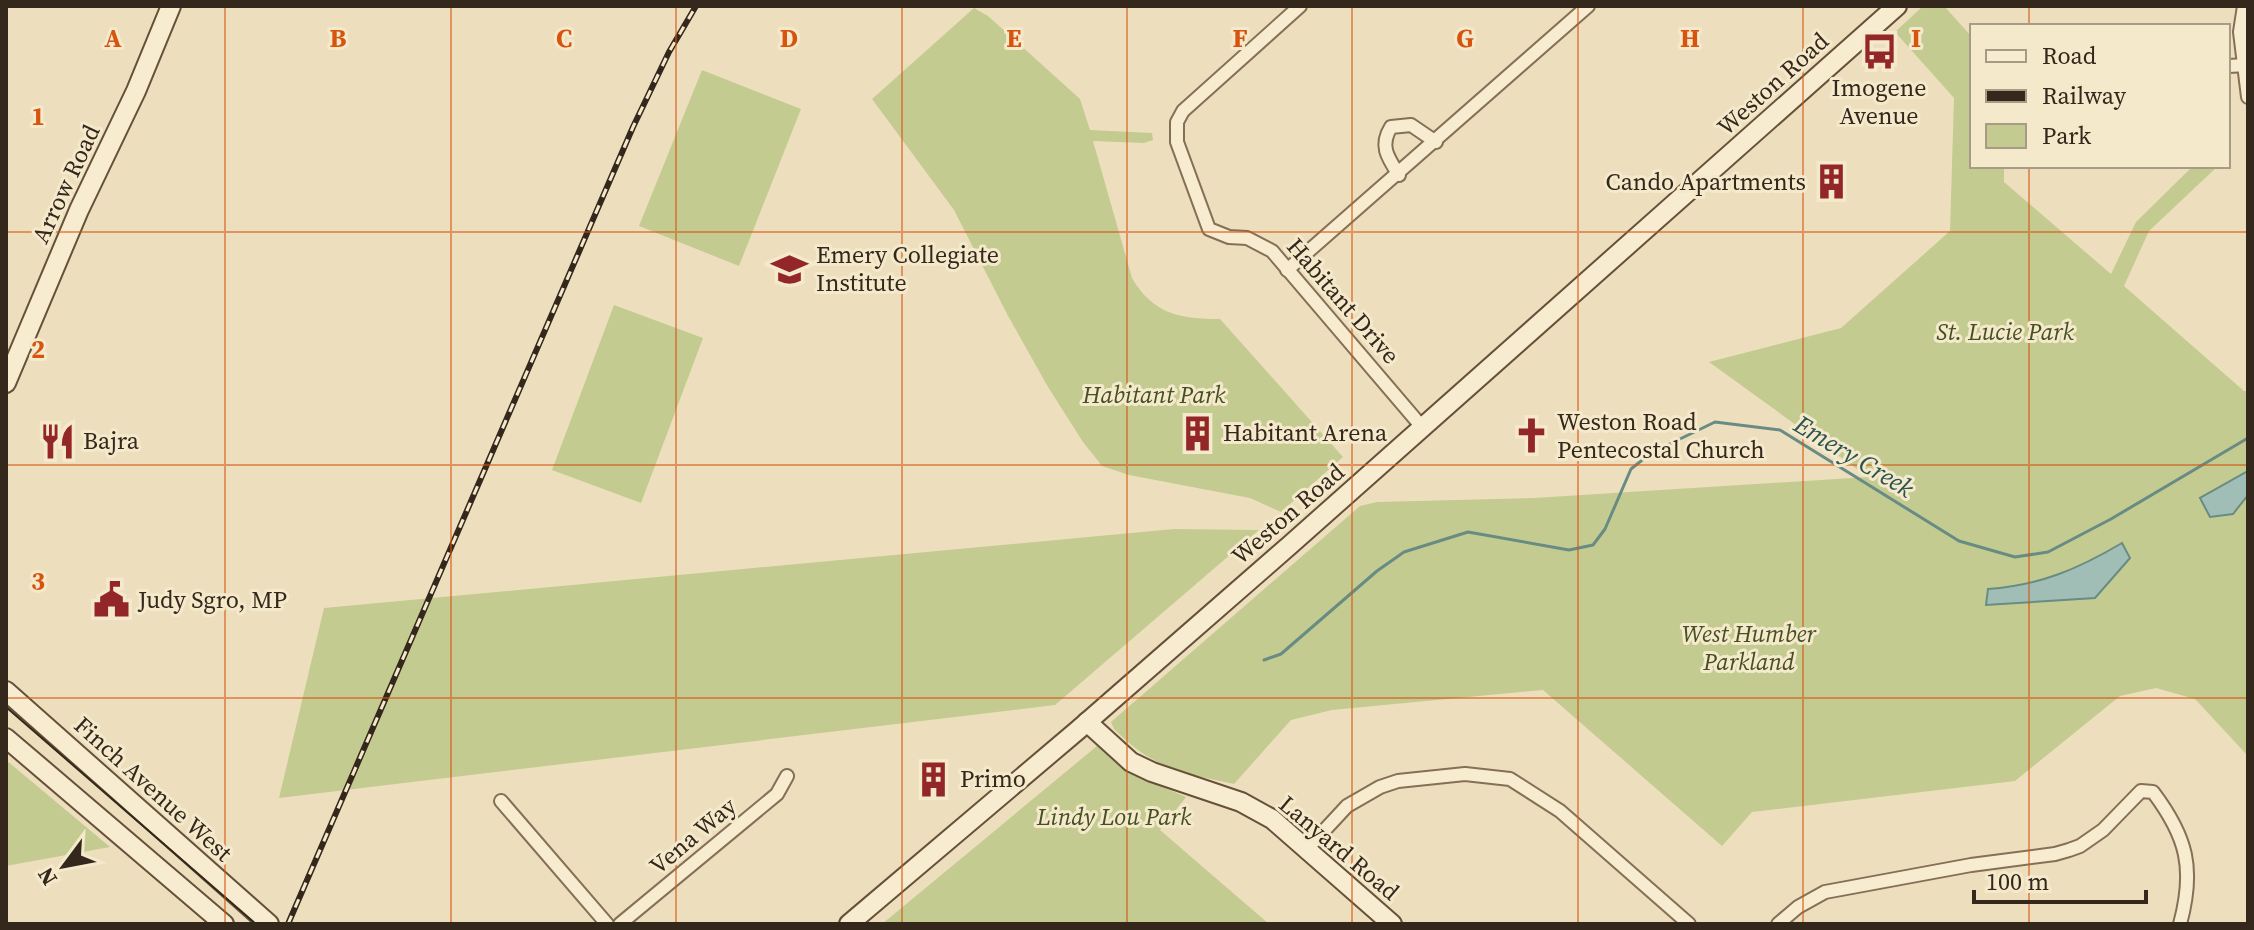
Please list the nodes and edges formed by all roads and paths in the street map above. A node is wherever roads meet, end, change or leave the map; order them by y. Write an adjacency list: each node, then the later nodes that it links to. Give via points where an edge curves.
1 (171, 6): 11 (main road, Arrow Road)
2 (1300, 6): 10 (street, Habitant Drive, via 1177,122 1182,157 1209,229 1259,243)
3 (2244, 6): 6 (street, via 2240,32)
4 (1586, 7): 8 (street)
5 (1891, 8): 12 (main road, Weston Road)
6 (2246, 65): 7 (street)
7 (2248, 97)
8 (1436, 142): 9 (street); 9 (street, via 1411,125 1391,127 1385,154)
9 (1399, 175): 10 (street)
10 (1287, 270): 12 (street, Habitant Drive)
11 (6, 383)
12 (1422, 427): 14 (main road, Weston Road)
13 (6, 691): 20 (main road, Finch Avenue West)
14 (1087, 722): 18 (main road, Lanyard Road, via 1131,762 1241,802); 23 (main road, Weston Road)
15 (6, 738): 19 (main road)
16 (787, 776): 22 (street, Vena Way, via 777,794)
17 (501, 801): 21 (street)
18 (1308, 848): 24 (main road, Lanyard Road); 25 (street, via 1347,806 1380,787 1465,774 1510,779 1560,811)
19 (224, 924)
20 (269, 924)
21 (607, 924)
22 (620, 924)
23 (849, 924)
24 (1392, 924)
25 (1689, 924)
26 (1778, 924): 27 (street, via 1825,892 2080,846 2141,791 2149,790 2174,822 2187,860)
27 (2180, 924)

